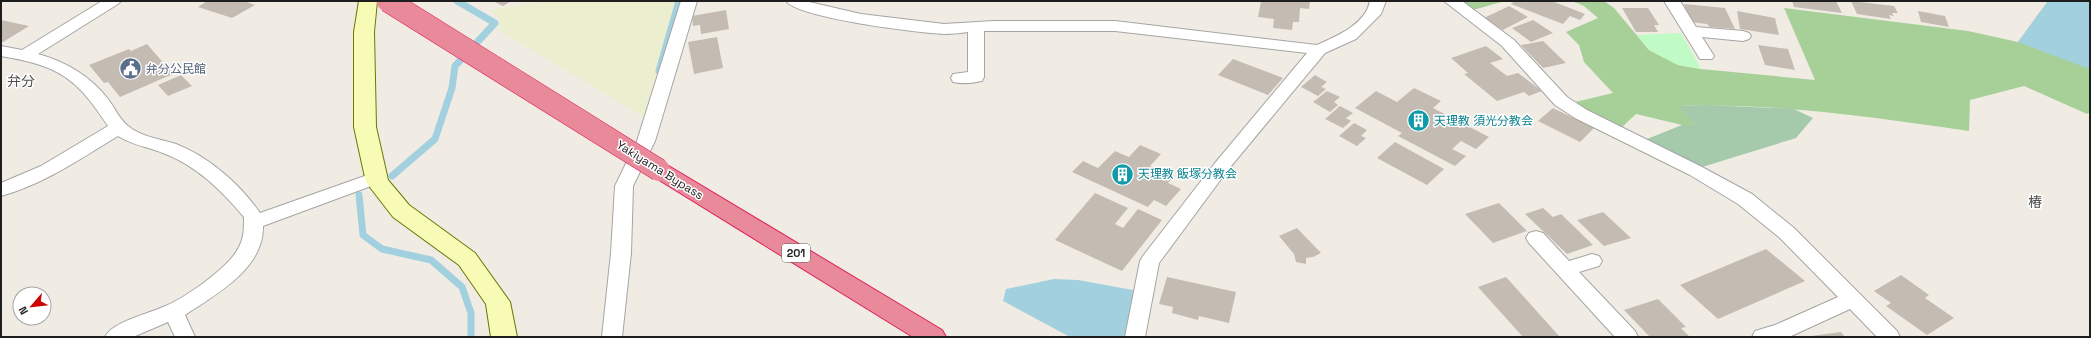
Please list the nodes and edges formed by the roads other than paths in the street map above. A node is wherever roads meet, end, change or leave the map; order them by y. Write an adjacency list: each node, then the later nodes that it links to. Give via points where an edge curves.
1 (113, 1): 14 (street)
2 (368, 1): 18 (street, via 364,32 365,127)
3 (388, 1): 31 (highway, Yakiyama Bypass / 201, bridge)
4 (689, 1): 30 (street, via 646,141 624,186 621,253)
5 (794, 1): 9 (street, via 802,6 861,19 944,29)
6 (1378, 1): 12 (street, via 1376,11 1350,36)
7 (1452, 1): 24 (street, via 1508,43 1561,101 1581,114 1696,171 1745,199 1787,233)
8 (1672, 1): 10 (street)
9 (976, 27): 12 (street, via 1115,26); 16 (street, via 976,77)
10 (1690, 31): 11 (street); 15 (street)
11 (1743, 36)
12 (1319, 50): 32 (street, via 1221,167 1150,261)
13 (1, 51): 14 (street)
14 (25, 55): 17 (street, via 68,69 104,104)
15 (1706, 56)
16 (959, 78)
17 (118, 127): 19 (street, via 48,171 25,183); 20 (street, via 136,137 173,150 215,176 243,204 253,216)
18 (376, 178): 20 (street); 29 (street, via 376,182 401,211 467,259 498,302)
19 (1, 190)
20 (254, 222): 25 (street, via 250,249 240,263 219,281)
21 (1536, 238): 23 (street)
22 (1592, 261): 23 (street)
23 (1565, 269): 33 (street)
24 (1851, 300): 26 (street); 34 (street)
25 (173, 312): 27 (street); 28 (street)
26 (1775, 335)
27 (115, 337)
28 (185, 337)
29 (504, 337)
30 (612, 337)
31 (933, 337)
32 (1135, 337)
33 (1628, 337)
34 (1890, 337)

